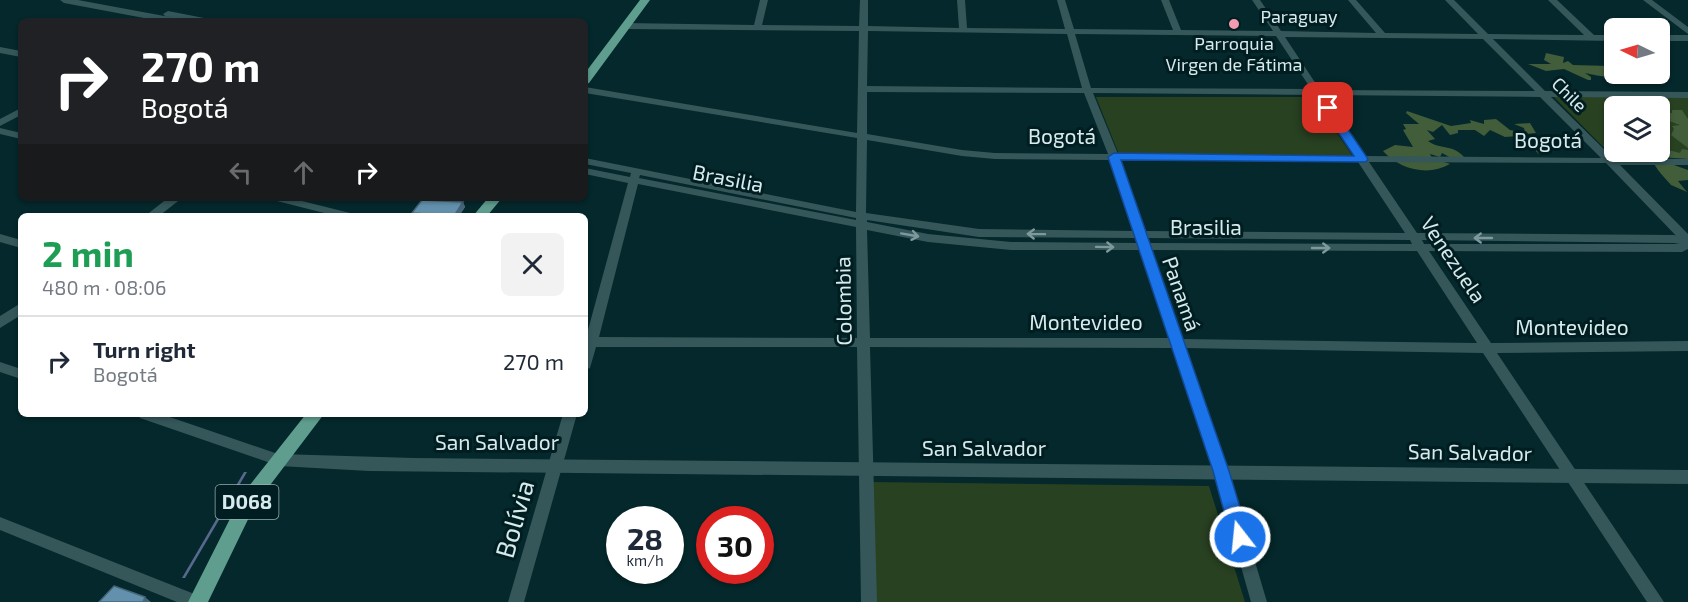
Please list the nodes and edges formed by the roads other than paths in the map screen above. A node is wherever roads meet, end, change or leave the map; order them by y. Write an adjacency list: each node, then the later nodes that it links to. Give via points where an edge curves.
1 (64, 0): 14 (street)
2 (94, 0): 15 (street)
3 (645, 0): 16 (main road)
4 (764, 0): 17 (street)
5 (864, 0): 18 (street, Colombia)
6 (961, 0): 19 (street)
7 (1061, 0): 20 (street, Panamá)
8 (1165, 0): 22 (street)
9 (1256, 0): 23 (street, Venezuela)
10 (1352, 0): 24 (street)
11 (1449, 0): 25 (street, Chile)
12 (1552, 0): 26 (street)
13 (1647, 0): 21 (street)
14 (159, 18)
15 (188, 18)
16 (625, 26): 17 (street, Paraguay); 32 (main road)
17 (758, 26): 18 (street, Paraguay)
18 (863, 27): 19 (street, Paraguay); 33 (street, Colombia)
19 (963, 29): 20 (street, Paraguay)
20 (1071, 30): 22 (street, Paraguay); 36 (street, Panamá)
21 (1688, 31)
22 (1178, 32): 23 (street, Paraguay)
23 (1278, 34): 24 (street, Paraguay); 35 (street, Venezuela)
24 (1382, 34): 25 (street, Paraguay)
25 (1486, 35): 26 (street, Paraguay); 37 (street, Chile)
26 (1592, 38): 27 (street, Paraguay)
27 (1604, 38)
28 (1670, 38): 29 (street)
29 (1688, 38)
30 (0, 50): 31 (street)
31 (18, 53)
32 (588, 77)
33 (863, 88): 36 (street); 43 (street, Colombia)
34 (588, 90): 43 (street, Bogotá)
35 (1316, 91): 36 (street); 37 (street); 46 (street, Venezuela)
36 (1088, 92): 45 (street, Panamá)
37 (1542, 93): 38 (street); 44 (street, Chile)
38 (1688, 95)
39 (18, 113): 40 (street)
40 (0, 123)
41 (0, 131): 42 (street)
42 (18, 135)
43 (862, 136): 45 (street, Bogotá, via 995,156); 60 (street, Colombia)
44 (1604, 155)
45 (1114, 157): 46 (street, Bogotá); 64 (street, Panamá)
46 (1362, 159): 47 (street, Bogotá); 67 (street, Venezuela)
47 (1604, 161)
48 (1611, 162): 65 (street, Chile)
49 (1670, 162): 50 (street, Bogotá)
50 (1688, 162)
51 (588, 163): 53 (street, Brasilia)
52 (588, 171): 53 (street, Brasilia)
53 (635, 175): 60 (street, Brasilia); 73 (street)
54 (173, 201): 57 (street)
55 (289, 201): 58 (street)
56 (492, 201): 59 (main road)
57 (155, 213)
58 (338, 213)
59 (482, 213)
60 (862, 221): 64 (street, Brasilia, via 967,243); 74 (street, Colombia)
61 (1283, 237): 64 (street, Brasilia); 67 (street, Brasilia); 69 (street)
62 (0, 238): 66 (street)
63 (1553, 239): 67 (street, Brasilia, one-way to 67); 68 (street, Brasilia); 70 (street)
64 (1142, 241): 69 (street, Brasilia); 75 (street, Panamá)
65 (1688, 242): 68 (street, Brasilia, via 1682,248)
66 (18, 243)
67 (1418, 244): 69 (street, Brasilia, one-way to 67); 70 (street, Brasilia); 77 (street, Venezuela)
68 (1631, 244): 70 (street, Brasilia)
69 (1288, 248)
70 (1561, 248)
71 (18, 310): 72 (street)
72 (0, 324)
73 (592, 342): 74 (street, Montevideo); 78 (street)
74 (865, 342): 75 (street, Montevideo); 86 (street, Colombia)
75 (1176, 343): 77 (street, Montevideo); 87 (street, Panamá)
76 (1688, 346): 77 (street, Montevideo)
77 (1488, 348): 88 (street, Venezuela)
78 (588, 355)
79 (0, 367): 80 (street)
80 (18, 373)
81 (154, 417): 84 (street)
82 (314, 417): 84 (main road, D068)
83 (569, 417): 85 (street, Bolívia)
84 (279, 460): 85 (street, San Salvador); 91 (main road, D068, via 248,500)
85 (555, 464): 86 (street, San Salvador); 92 (street, Bolívia)
86 (867, 470): 87 (street, San Salvador); 93 (street, Colombia)
87 (1221, 471): 88 (street, San Salvador); 94 (street, Panamá)
88 (1573, 475): 89 (street, San Salvador); 95 (street, Venezuela)
89 (1688, 477)
90 (0, 524): 91 (street)
91 (197, 602)
92 (516, 602)
93 (869, 602)
94 (1259, 602)
95 (1656, 602)

